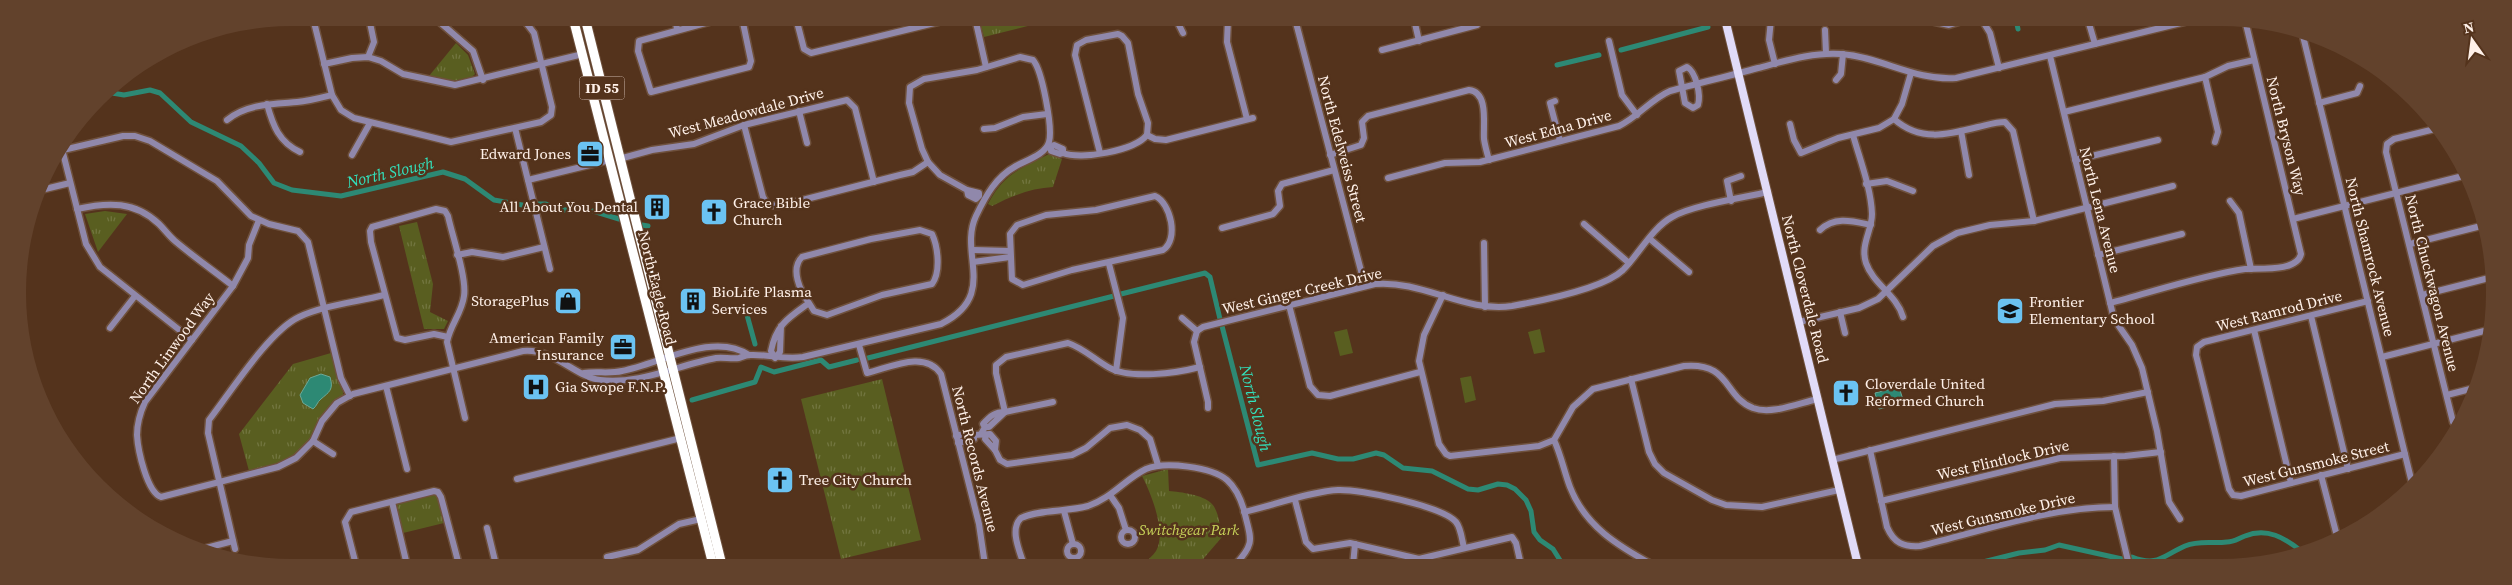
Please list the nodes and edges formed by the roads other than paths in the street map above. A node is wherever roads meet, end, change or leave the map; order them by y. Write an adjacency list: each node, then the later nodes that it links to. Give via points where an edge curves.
1 (314, 26): 38 (street)
2 (371, 26): 36 (street, via 374,42)
3 (444, 26): 46 (street, via 473,51)
4 (529, 26): 40 (street, via 534,33)
5 (575, 26): 33 (highway, ID 55)
6 (587, 26): 81 (highway, North Eagle Road / ID 55)
7 (676, 26): 24 (street)
8 (690, 26): 24 (street)
9 (744, 26): 24 (street, via 750,66 651,92 638,51 639,41)
10 (798, 26): 11 (street, via 806,52 816,53)
11 (922, 26)
12 (976, 26): 41 (street)
13 (1180, 26): 26 (street)
14 (1228, 26): 68 (street, via 1227,42 1250,119 1166,140)
15 (1297, 26): 80 (street, North Edelweiss Street)
16 (1416, 26): 28 (street)
17 (1473, 26): 28 (street)
18 (1727, 26): 43 (main road, North Cloverdale Road)
19 (1771, 26): 39 (street)
20 (1986, 26): 42 (street)
21 (2090, 26): 30 (street)
22 (2168, 26): 30 (street, West Edna Drive)
23 (2247, 28): 37 (street, North Bryson Way)
24 (677, 29)
25 (1824, 30): 32 (street)
26 (1183, 33)
27 (2304, 40): 53 (street, North Shamrock Avenue)
28 (1419, 41): 31 (street)
29 (1609, 42): 58 (street, via 1622,95)
30 (2095, 44): 35 (street, West Edna Drive)
31 (1382, 50)
32 (1826, 53): 34 (street, West Edna Drive); 39 (street, West Edna Drive)
33 (584, 54): 40 (street); 81 (highway, ID 55, via 606,143)
34 (1843, 54): 44 (street, West Edna Drive); 47 (street, via 1841,74)
35 (2050, 56): 42 (street, West Edna Drive); 56 (street, North Lena Avenue)
36 (368, 57): 38 (street); 46 (street, via 403,74 439,84 455,86)
37 (2254, 60): 45 (street, via 2228,66); 105 (street, North Bryson Way)
38 (324, 64): 51 (street)
39 (1775, 64): 43 (street, West Edna Drive)
40 (542, 65): 46 (street); 64 (street, via 551,115 542,122)
41 (986, 67): 57 (street, via 1020,57 1033,60 1040,73); 84 (street, via 924,79 910,87 909,103)
42 (1999, 68): 44 (street, West Edna Drive, via 1944,79)
43 (1739, 73): 48 (street, West Edna Drive); 97 (main road, North Cloverdale Road)
44 (1911, 73): 59 (street)
45 (2205, 77): 56 (street); 72 (street, via 2218,132)
46 (483, 80)
47 (1836, 80)
48 (1696, 84): 50 (street, West Edna Drive); 50 (street, via 1691,70 1684,67 1678,73); 50 (street, via 1699,102 1693,108 1686,104)
49 (2360, 86): 53 (street, via 2357,93)
50 (1682, 88): 58 (street, West Edna Drive, via 1662,94)
51 (332, 95): 54 (street); 61 (street, via 345,114)
52 (1555, 102): 71 (street, via 1550,103)
53 (2319, 103): 102 (street, North Shamrock Avenue)
54 (267, 104): 60 (street, via 238,112); 76 (street, via 276,131 291,148)
55 (799, 111): 63 (street, West Meadowdale Drive); 73 (street); 91 (street, West Meadowdale Drive, via 842,100 850,101 855,108)
56 (2064, 112): 83 (street, North Lena Avenue)
57 (1047, 114): 65 (street, via 1023,117); 74 (street)
58 (1637, 116): 71 (street, West Edna Drive, via 1619,126)
59 (1894, 119): 67 (street, via 1915,133); 69 (street, via 1879,128)
60 (227, 120)
61 (370, 122): 64 (street, via 451,142); 78 (street)
62 (1790, 124): 69 (street, via 1801,153)
63 (744, 125): 81 (street, West Meadowdale Drive, via 694,144); 91 (street, via 768,205 779,206)
64 (515, 128): 90 (street)
65 (984, 129)
66 (2431, 130): 98 (street, North Chuckwagon Avenue, via 2394,139 2387,144 2386,152)
67 (1961, 132): 86 (street); 107 (street, via 2000,122 2009,125)
68 (1146, 135): 77 (street, via 1137,144); 77 (street, via 1148,123 1138,94 1128,43 1122,36 1112,34 1086,40 1077,45 1076,61)
69 (1854, 135): 93 (street)
70 (2158, 140): 83 (street)
71 (1560, 142): 82 (street, West Edna Drive)
72 (2216, 142)
73 (807, 143)
74 (1050, 146): 77 (street, via 1085,157); 99 (street, via 1002,174)
75 (69, 148): 106 (street, via 123,136 150,140 217,181 242,208)
76 (300, 152)
77 (1100, 153)
78 (352, 154)
79 (64, 155): 92 (street)
80 (1330, 155): 82 (street, via 1361,145 1364,138 1362,122 1368,116 1469,90 1479,95 1485,115 1484,141); 85 (street, North Edelweiss Street)
81 (614, 159): 90 (street, West Meadowdale Drive); 157 (highway, North Eagle Road / ID 55, via 623,175); 160 (highway, North Eagle Road / ID 55)
82 (1489, 160): 89 (street, West Edna Drive, via 1445,164)
83 (2075, 160): 103 (street, North Lena Avenue)
84 (928, 162): 91 (street, via 913,172); 99 (street, via 940,175 967,190 968,195)
85 (1334, 170): 111 (street, via 1282,184 1278,191 1280,206 1274,214); 130 (street, North Edelweiss Street)
86 (1969, 175)
87 (1741, 176): 100 (street, via 1727,181)
88 (2459, 177): 98 (street)
89 (1388, 178)
90 (528, 180): 117 (street)
91 (874, 182)
92 (70, 183): 95 (street); 104 (street)
93 (1866, 184): 96 (street, via 1887,181); 109 (street)
94 (2173, 186): 103 (street)
95 (48, 188)
96 (1913, 191)
97 (1768, 192): 100 (street, West Ginger Creek Drive); 146 (main road, North Cloverdale Road)
98 (2397, 193): 102 (street); 116 (street, North Chuckwagon Avenue)
99 (982, 198): 118 (street, via 974,221)
100 (1731, 201): 114 (street, West Ginger Creek Drive, via 1671,217)
101 (2230, 201): 126 (street, via 2239,213)
102 (2345, 206): 105 (street); 136 (street, North Shamrock Avenue)
103 (2087, 208): 107 (street); 121 (street, North Lena Avenue)
104 (77, 209): 129 (street, via 112,203 140,210); 135 (street, via 91,255 100,267)
105 (2293, 219): 126 (street, North Bryson Way, via 2300,259 2275,268)
106 (259, 220): 129 (street, North Linwood Way, via 249,245 248,258); 141 (street, via 293,229 306,238)
107 (2034, 221): 131 (street, via 1990,225 1950,236 1916,260)
108 (1584, 224): 123 (street)
109 (1871, 225): 112 (street, via 1840,220 1828,222); 131 (street, via 1864,257 1871,272)
110 (2478, 227): 116 (street)
111 (1222, 228)
112 (1820, 230)
113 (2182, 234): 121 (street)
114 (1650, 238): 123 (street, West Ginger Creek Drive); 127 (street)
115 (1484, 243): 140 (street)
116 (2410, 244): 134 (street, North Chuckwagon Avenue)
117 (544, 247): 120 (street, via 508,256 472,252); 125 (street)
118 (973, 250): 119 (street); 122 (street)
119 (1010, 254): 122 (street); 124 (street, via 1010,272 1016,283 1023,285 1072,270); 124 (street, via 1010,234 1017,225 1046,215 1096,210 1151,196 1160,198 1172,233 1170,244 1164,250)
120 (457, 255): 132 (street, via 445,211 436,209 376,225 370,231); 152 (street, via 464,296)
121 (2098, 255): 138 (street, North Lena Avenue)
122 (973, 262): 155 (street, via 970,296 954,317 941,324)
123 (1629, 263): 140 (street, West Ginger Creek Drive, via 1610,280 1597,286 1512,306)
124 (1109, 264): 164 (street, via 1123,318)
125 (550, 269)
126 (2251, 269): 138 (street)
127 (1689, 272)
128 (2485, 279): 134 (street)
129 (233, 286): 153 (street, North Linwood Way)
130 (1365, 286): 133 (street, West Ginger Creek Drive, via 1391,282); 139 (street, West Ginger Creek Drive)
131 (1888, 292): 142 (street, via 1868,305); 144 (street)
132 (384, 295): 141 (street); 152 (street, via 394,331 400,340 425,334)
133 (1442, 295): 140 (street, West Ginger Creek Drive); 165 (street, via 1420,348)
134 (2422, 295): 154 (street, North Chuckwagon Avenue)
135 (135, 296): 147 (street); 153 (street)
136 (2368, 301): 143 (street, West Ramrod Drive); 158 (street, North Shamrock Avenue)
137 (808, 303): 137 (street, via 796,270 798,261 807,255 920,230 932,234 936,242 937,274 932,284 882,295 827,315 814,311); 159 (street, via 781,326 780,352)
138 (2110, 303): 170 (street, North Lena Avenue, via 2118,329 2132,344)
139 (1290, 305): 150 (street, West Ginger Creek Drive, via 1203,327); 165 (street, via 1310,386 1318,394 1330,396)
140 (1485, 307)
141 (324, 309): 172 (street, via 341,378); 196 (street, via 297,318 277,333 209,420 208,432)
142 (1840, 312): 146 (street); 151 (street)
143 (2311, 316): 148 (street, West Ramrod Drive); 191 (street)
144 (1903, 317)
145 (1182, 318): 150 (street)
146 (1799, 322): 173 (main road, North Cloverdale Road)
147 (110, 328)
148 (2254, 330): 197 (street); 200 (street, West Ramrod Drive, via 2204,342 2197,347 2196,355)
149 (2482, 331): 154 (street)
150 (1197, 332): 161 (street, via 1194,342)
151 (1845, 333)
152 (448, 337): 162 (street)
153 (192, 340): 196 (street, North Linwood Way, via 145,402 137,436 140,454 150,489 161,498)
154 (2434, 344): 158 (street); 171 (street, North Chuckwagon Avenue)
155 (859, 345): 159 (street, via 803,357); 181 (street, North Records Avenue, via 867,373 918,361 931,364 941,374)
156 (749, 355): 157 (street, via 740,349 711,346); 159 (street); 163 (street, via 717,358)
157 (670, 356): 160 (street); 163 (highway, North Eagle Road / ID 55)
158 (2382, 357): 187 (street, North Shamrock Avenue)
159 (775, 358)
160 (661, 360): 163 (highway, North Eagle Road / ID 55); 166 (street, via 624,371)
161 (1200, 368): 164 (street, via 1166,375); 175 (street)
162 (452, 369): 166 (street, via 531,350); 168 (street); 177 (street)
163 (669, 369): 166 (street, via 635,379 602,381); 180 (highway, North Eagle Road / ID 55); 224 (highway, North Eagle Road / ID 55)
164 (1116, 371): 176 (street, via 1068,343 1006,357 996,365)
165 (1420, 372): 182 (street, via 1439,444 1446,454 1456,456 1530,447)
166 (584, 373)
167 (1631, 379): 173 (street, via 1697,365 1717,373 1743,402 1753,408 1774,409); 182 (street, via 1600,386 1582,398); 198 (street, via 1649,452 1655,464 1664,473 1712,500 1726,505 1762,508)
168 (386, 386): 172 (street); 192 (street)
169 (2467, 390): 171 (street)
170 (2148, 392): 184 (street, via 2103,401 2055,404); 185 (street, North Lena Avenue)
171 (2446, 395): 178 (street, North Chuckwagon Avenue)
172 (350, 396): 183 (street, via 337,403 322,421)
173 (1818, 399): 189 (main road, North Cloverdale Road)
174 (1053, 402): 176 (street)
175 (1208, 408)
176 (1005, 412): 179 (street, via 989,428 985,427)
177 (465, 418)
178 (2454, 418)
179 (981, 435): 181 (street, via 974,439); 190 (street, via 1003,462 1012,465 1072,456 1110,428 1127,425 1150,439)
180 (681, 438): 195 (street); 207 (highway, North Eagle Road / ID 55)
181 (957, 439): 225 (street, North Records Avenue, via 979,524)
182 (1554, 440): 230 (street, via 1570,488 1589,520 1604,535)
183 (313, 441): 186 (street); 196 (street, via 296,458 278,467)
184 (1870, 450): 189 (street); 203 (street)
185 (2161, 452): 188 (street, West Flintlock Drive); 208 (street, North Lena Avenue, via 2170,502)
186 (333, 454)
187 (2405, 454): 191 (street, West Gunsmoke Street); 194 (street, North Shamrock Avenue)
188 (2114, 456): 203 (street, West Flintlock Drive, via 2060,458); 204 (street)
189 (1832, 460): 198 (main road, North Cloverdale Road)
190 (1158, 465): 199 (street, via 1140,472); 206 (street, via 1179,465 1225,478 1239,497)
191 (2348, 469): 193 (street, West Gunsmoke Street)
192 (407, 470)
193 (2321, 476): 197 (street, West Gunsmoke Street); 211 (street)
194 (2411, 478)
195 (517, 479)
196 (219, 482): 212 (street)
197 (2291, 483): 200 (street, West Gunsmoke Street, via 2241,496)
198 (1839, 490): 231 (main road, North Cloverdale Road)
199 (1110, 495): 205 (street, via 1089,506); 210 (street, via 1119,508)
200 (2233, 495)
201 (1295, 500): 206 (street); 214 (street, via 1308,546 1313,549 1339,543); 216 (street, via 1338,490 1361,491 1415,503 1456,522)
202 (392, 502): 219 (street, via 347,516 345,522); 220 (street); 221 (street, via 438,492)
203 (1881, 502): 204 (street, West Gunsmoke Drive, via 1891,536 1908,547 2060,511)
204 (2115, 507): 232 (street)
205 (1064, 511): 213 (street); 226 (street, via 1026,516 1017,522 1015,532)
206 (1244, 512): 227 (street, via 1250,543)
207 (701, 519): 218 (street, via 679,524 638,550); 223 (highway, North Eagle Road / ID 55)
208 (2180, 519)
209 (486, 528): 222 (street)
210 (1126, 530)
211 (2336, 532)
212 (233, 541): 215 (street); 217 (street)
213 (1073, 544)
214 (1355, 544): 216 (street, via 1419,559); 228 (street)
215 (212, 546)
216 (1464, 548): 229 (street, via 1512,537)
217 (235, 549)
218 (607, 557)
219 (354, 559)
220 (406, 559)
221 (457, 559)
222 (494, 559)
223 (711, 559)
224 (720, 559)
225 (984, 559)
226 (1022, 559)
227 (1241, 559)
228 (1354, 559)
229 (1520, 559)
230 (1643, 559)
231 (1856, 559)
232 (2128, 559)

